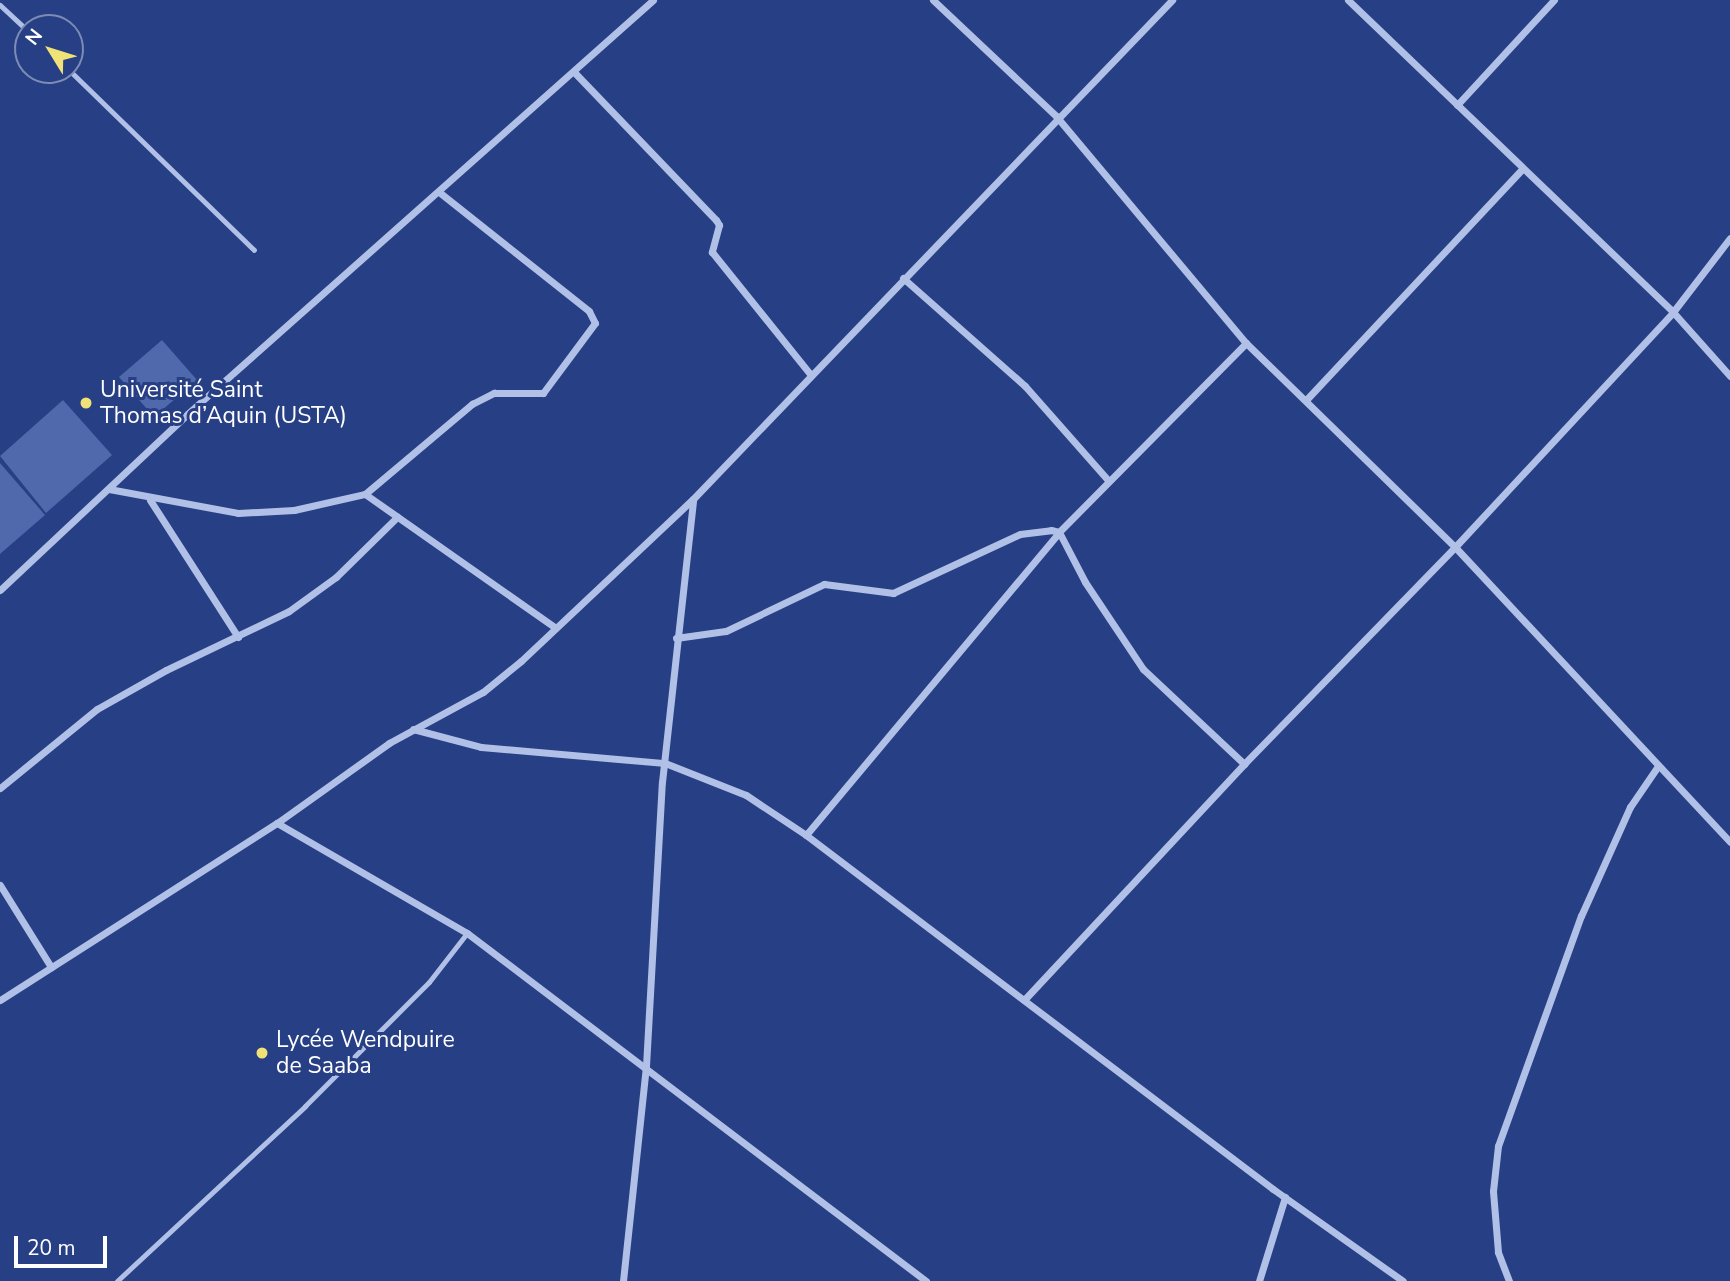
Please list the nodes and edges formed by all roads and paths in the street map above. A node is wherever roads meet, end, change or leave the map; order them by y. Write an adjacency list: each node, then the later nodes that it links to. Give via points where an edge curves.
1 (653, 0): 8 (street)
2 (933, 0): 11 (street)
3 (1172, 0): 11 (street)
4 (1348, 0): 10 (street)
5 (1554, 0): 10 (street)
6 (0, 5): 7 (lane)
7 (14, 18)
8 (575, 73): 13 (street); 19 (street, via 716,220 719,225 712,247 718,263)
9 (83, 84): 15 (lane)
10 (1457, 105): 12 (street)
11 (1056, 116): 16 (street); 18 (street)
12 (1521, 170): 17 (street); 21 (street)
13 (439, 192): 23 (street); 24 (street, via 589,310 595,323 543,393 494,393 472,404)
14 (1730, 238): 17 (street)
15 (254, 250)
16 (903, 278): 19 (street); 22 (street, via 1025,386)
17 (1673, 312): 20 (street); 29 (street)
18 (1247, 343): 21 (street); 22 (street)
19 (811, 375): 25 (street)
20 (1730, 376)
21 (1306, 400): 29 (street)
22 (1108, 480): 28 (street)
23 (109, 489): 26 (street); 30 (street)
24 (365, 494): 26 (street, via 311,508 257,513); 27 (street)
25 (693, 499): 31 (street); 33 (street)
26 (150, 500): 32 (street)
27 (397, 517): 31 (street); 32 (street, via 312,596)
28 (1059, 532): 33 (street, via 1044,529 1020,534 894,593 824,584 726,631); 36 (street, via 1085,582 1143,668); 40 (street)
29 (1455, 547): 36 (street); 37 (street)
30 (0, 590)
31 (556, 628): 34 (street, via 483,692)
32 (238, 637): 38 (street, via 97,709)
33 (676, 638): 35 (street)
34 (413, 729): 35 (street, via 481,747); 39 (street)
35 (665, 763): 40 (street, via 746,795); 47 (street)
36 (1244, 764): 46 (street)
37 (1658, 766): 41 (street); 54 (street, via 1630,807 1581,916 1498,1146 1493,1191 1498,1252)
38 (0, 788)
39 (278, 823): 43 (street); 44 (street)
40 (806, 835): 46 (street)
41 (1730, 842)
42 (0, 885): 44 (street)
43 (467, 933): 47 (street); 49 (lane, via 429,982)
44 (51, 967): 45 (street)
45 (0, 1000)
46 (1024, 1000): 48 (street)
47 (646, 1066): 50 (street); 51 (street)
48 (1284, 1197): 52 (street); 53 (street)
49 (117, 1281)
50 (623, 1281)
51 (926, 1281)
52 (1259, 1281)
53 (1403, 1281)
54 (1509, 1281)

